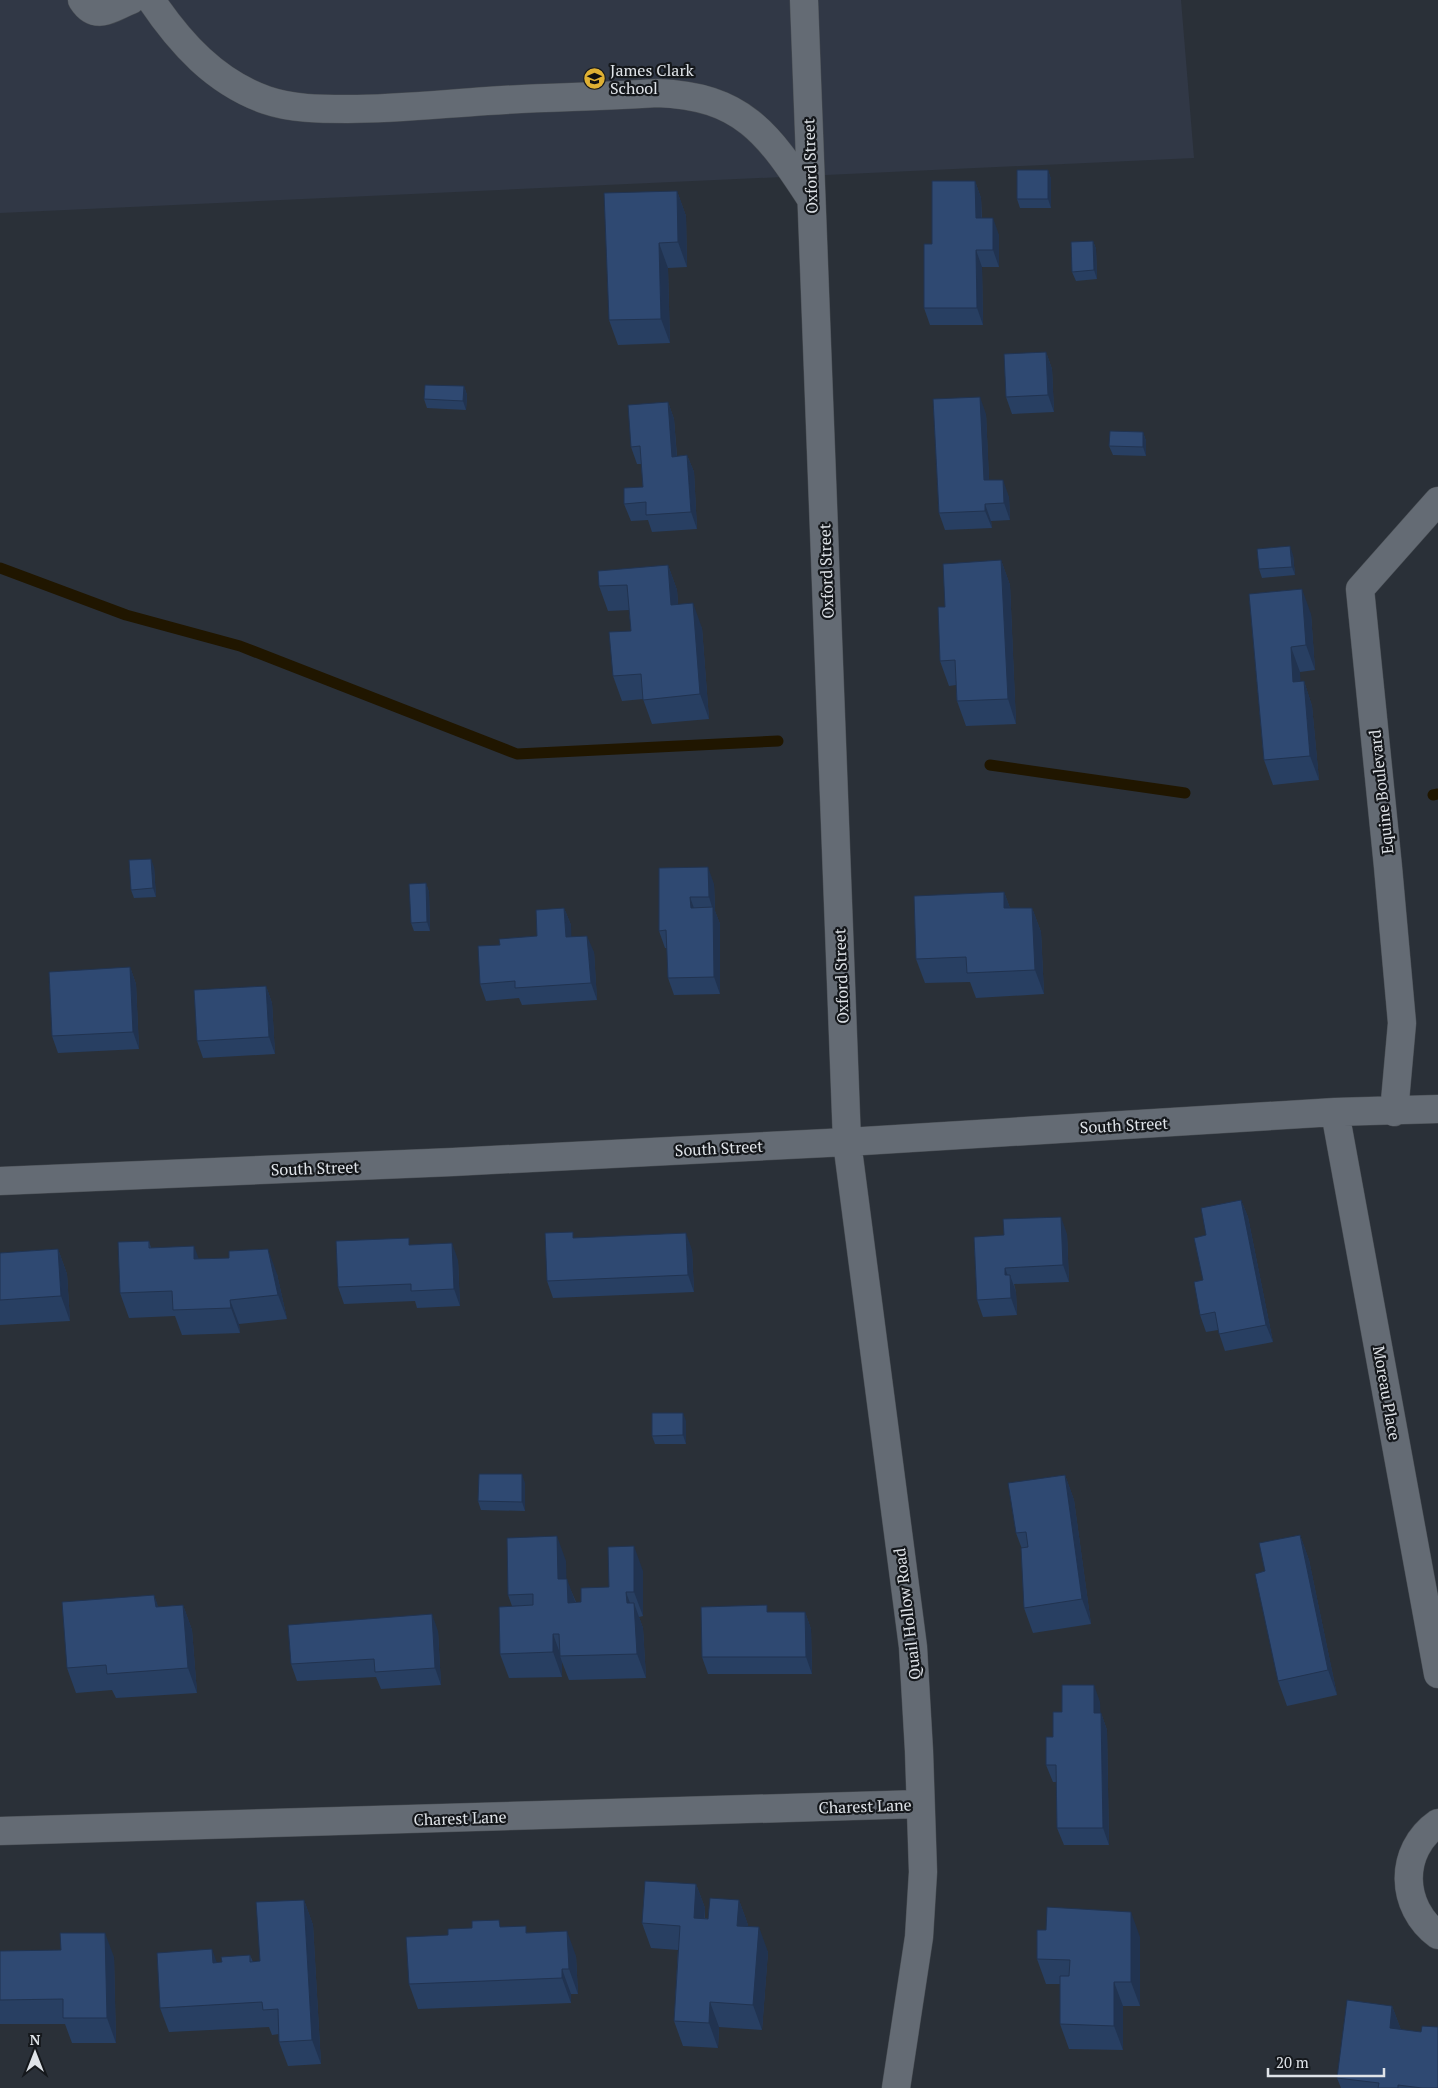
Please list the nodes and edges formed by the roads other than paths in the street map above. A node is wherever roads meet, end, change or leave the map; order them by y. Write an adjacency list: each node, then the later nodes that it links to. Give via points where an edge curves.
1 (82, 0): 2 (street, via 94,13 102,13)
2 (131, 0)
3 (151, 0): 5 (street, via 178,37 209,69 246,91 286,105 311,109 404,108 657,92 710,100 757,127 785,158)
4 (804, 0): 5 (street, Oxford Street)
5 (811, 200): 10 (street, Oxford Street)
6 (1438, 501): 9 (street, Equine Boulevard, via 1360,589 1402,1023)
7 (1438, 1109): 9 (street, South Street)
8 (1335, 1112): 9 (street, South Street); 10 (street, South Street); 12 (street, Moreau Place)
9 (1394, 1112)
10 (847, 1142): 11 (street, South Street); 13 (street, Quail Hollow Road, via 913,1647)
11 (0, 1181)
12 (1438, 1674)
13 (920, 1804): 15 (street, Charest Lane); 17 (street, Quail Hollow Road, via 923,1872 919,1937)
14 (1438, 1823): 16 (street, via 1416,1847 1408,1875 1412,1904 1419,1917)
15 (0, 1831)
16 (1438, 1935)
17 (896, 2088)

